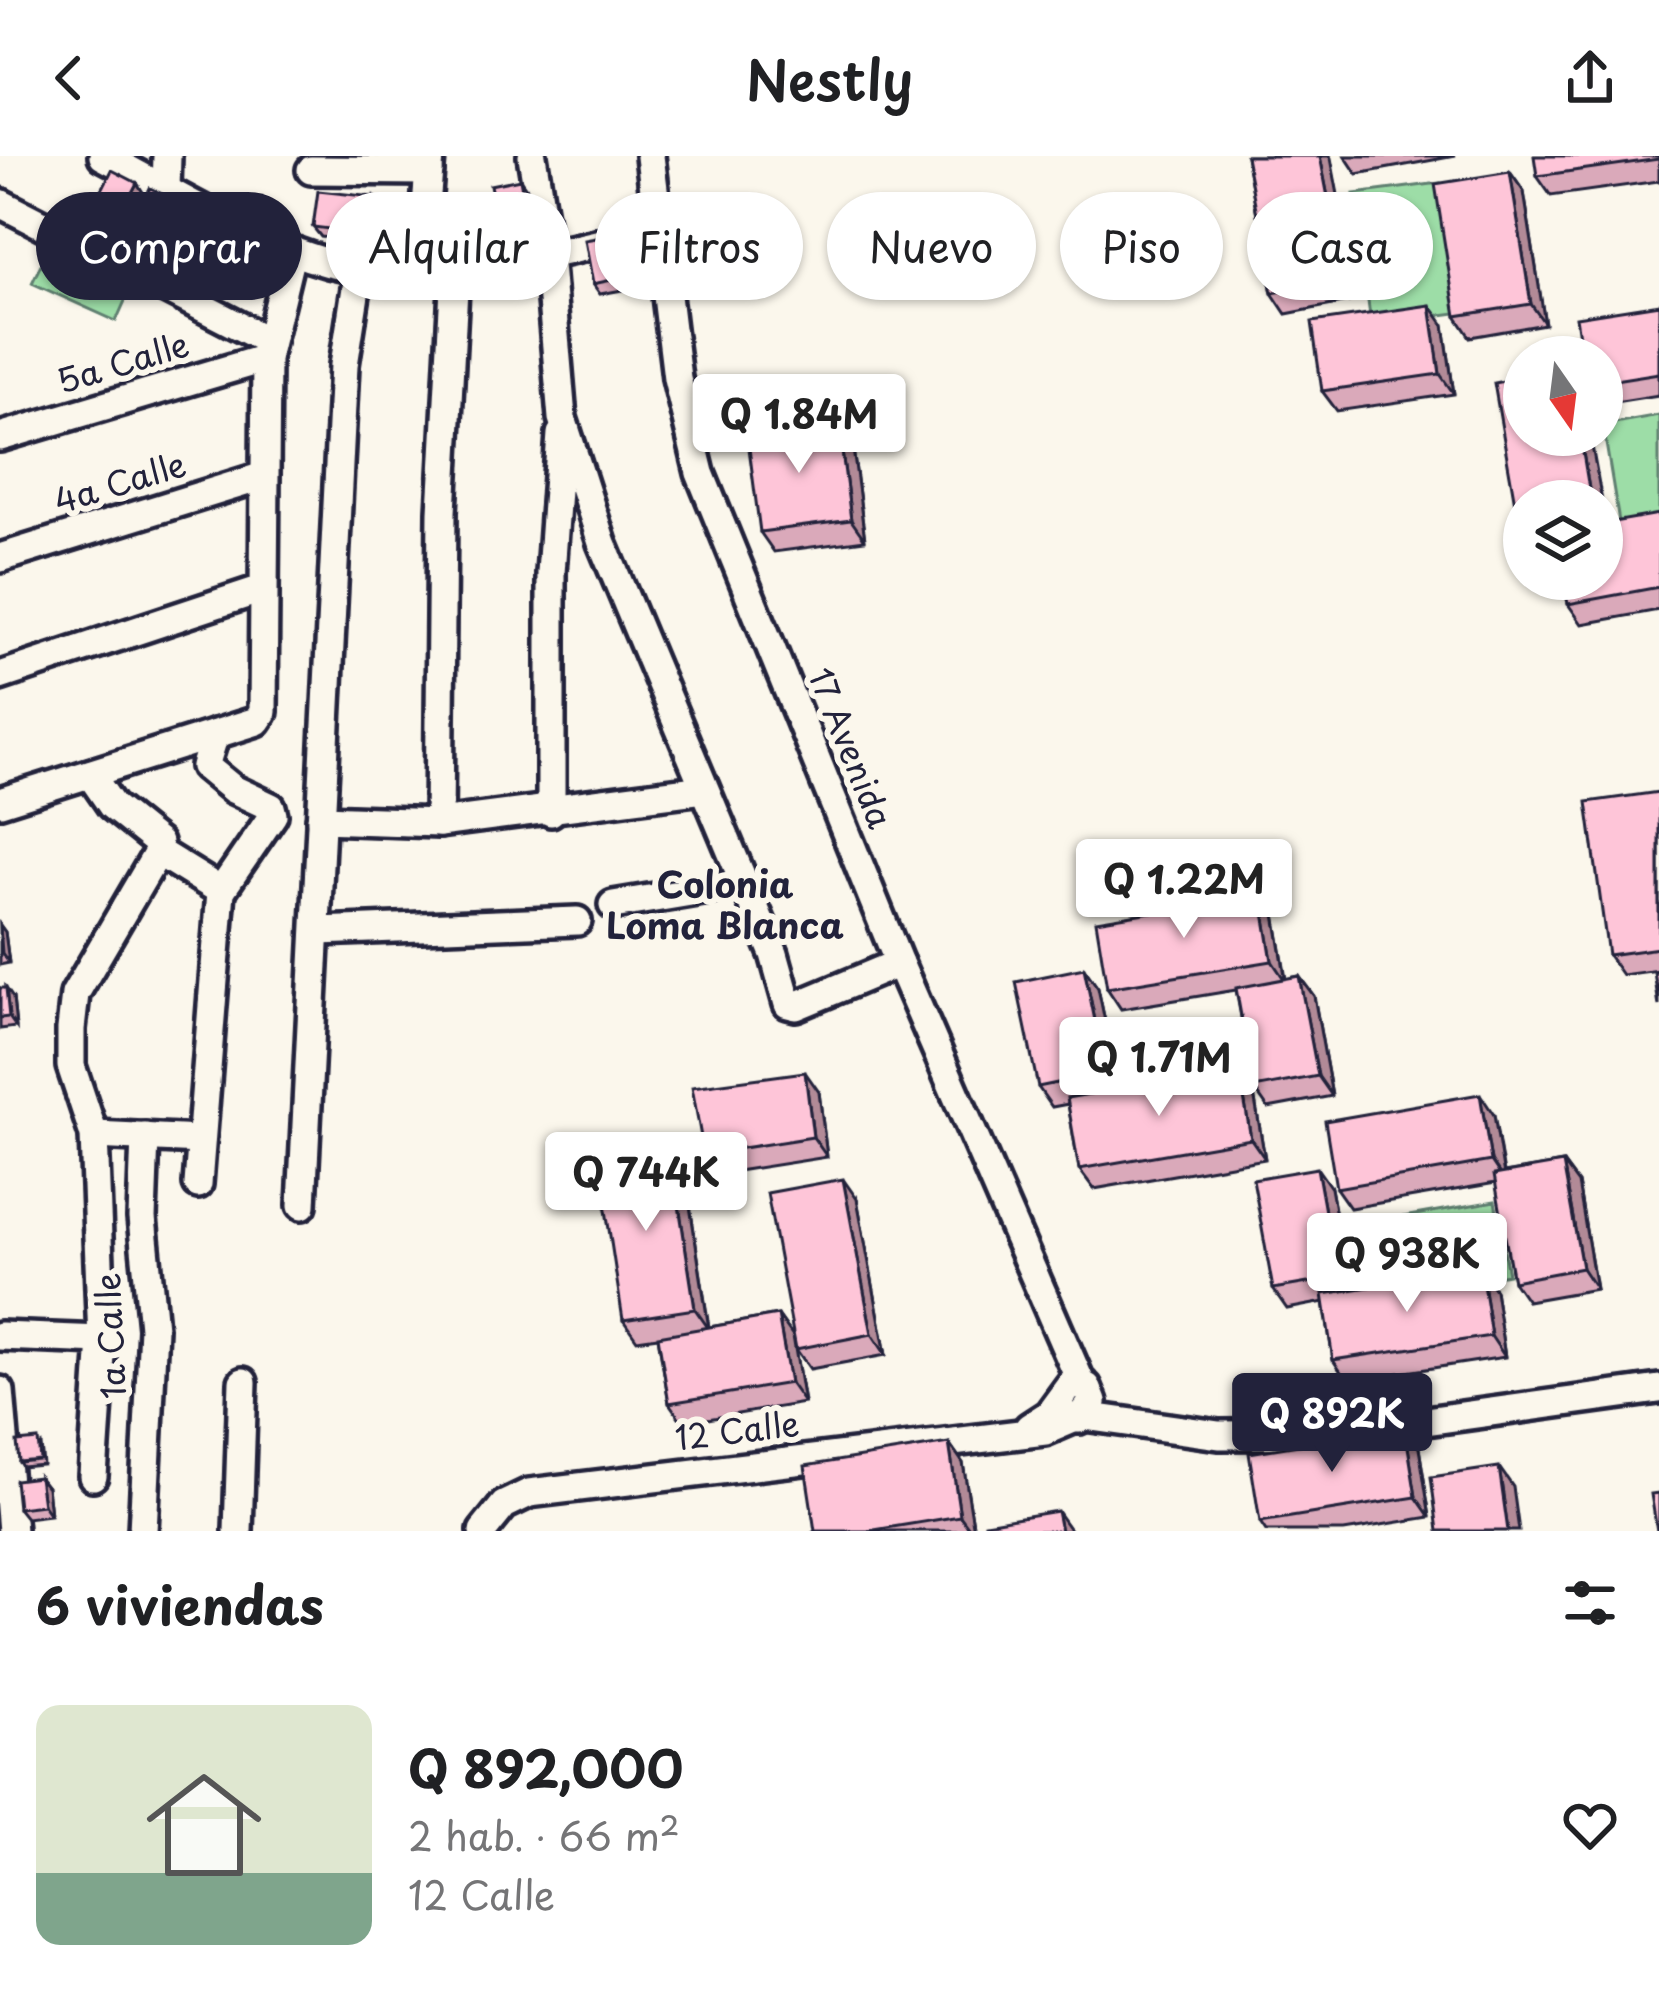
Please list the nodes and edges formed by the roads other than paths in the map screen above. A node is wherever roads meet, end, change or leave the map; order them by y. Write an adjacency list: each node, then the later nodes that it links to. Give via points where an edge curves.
1 (103, 156): 7 (street)
2 (167, 156): 7 (street)
3 (532, 156): 9 (street)
4 (650, 156): 10 (street, 17 Avenida)
5 (430, 164): 6 (street)
6 (311, 170)
7 (166, 188): 8 (street)
8 (174, 192)
9 (538, 192)
10 (654, 192)
11 (0, 203): 17 (street)
12 (280, 300): 17 (street)
13 (354, 300): 29 (street)
14 (453, 300): 30 (street)
15 (552, 300): 18 (street)
16 (669, 300): 37 (street, 17 Avenida, via 690,442)
17 (267, 350): 19 (street, 5a Calle); 20 (street)
18 (562, 418): 26 (street, via 602,543); 28 (street, via 551,573)
19 (0, 437)
20 (261, 477): 21 (street, 4a Calle); 22 (street)
21 (0, 558)
22 (262, 589): 23 (street); 24 (street, via 263,712)
23 (0, 676)
24 (215, 734): 25 (street); 33 (street, via 205,766 273,815)
25 (90, 774): 27 (street); 31 (street)
26 (704, 789): 28 (street); 32 (street)
27 (0, 802)
28 (551, 812): 30 (street)
29 (321, 819): 30 (street); 36 (street)
30 (439, 823)
31 (158, 852): 33 (street); 38 (street, via 75,994 70,1066)
32 (745, 883): 34 (street); 37 (street, via 788,1004)
33 (220, 891): 40 (street)
34 (613, 905)
35 (577, 921): 36 (street)
36 (319, 931): 42 (street)
37 (898, 963): 48 (street, 17 Avenida, via 1064,1345)
38 (94, 1135): 39 (street); 44 (street)
39 (145, 1137): 40 (street); 52 (street, 1a Calle, via 143,1255 153,1328)
40 (201, 1140): 41 (street)
41 (198, 1184)
42 (302, 1205)
43 (0, 1336): 44 (street, 1a Calle)
44 (102, 1340): 49 (street, 1a Calle)
45 (243, 1382): 53 (street)
46 (1659, 1388): 48 (street, via 1253,1437 1165,1427)
47 (0, 1391): 50 (street)
48 (1075, 1400): 54 (street, 12 Calle, via 1015,1435 529,1492 504,1505)
49 (93, 1476)
50 (4, 1480): 51 (street)
51 (12, 1531)
52 (143, 1531)
53 (238, 1531)
54 (483, 1531)

